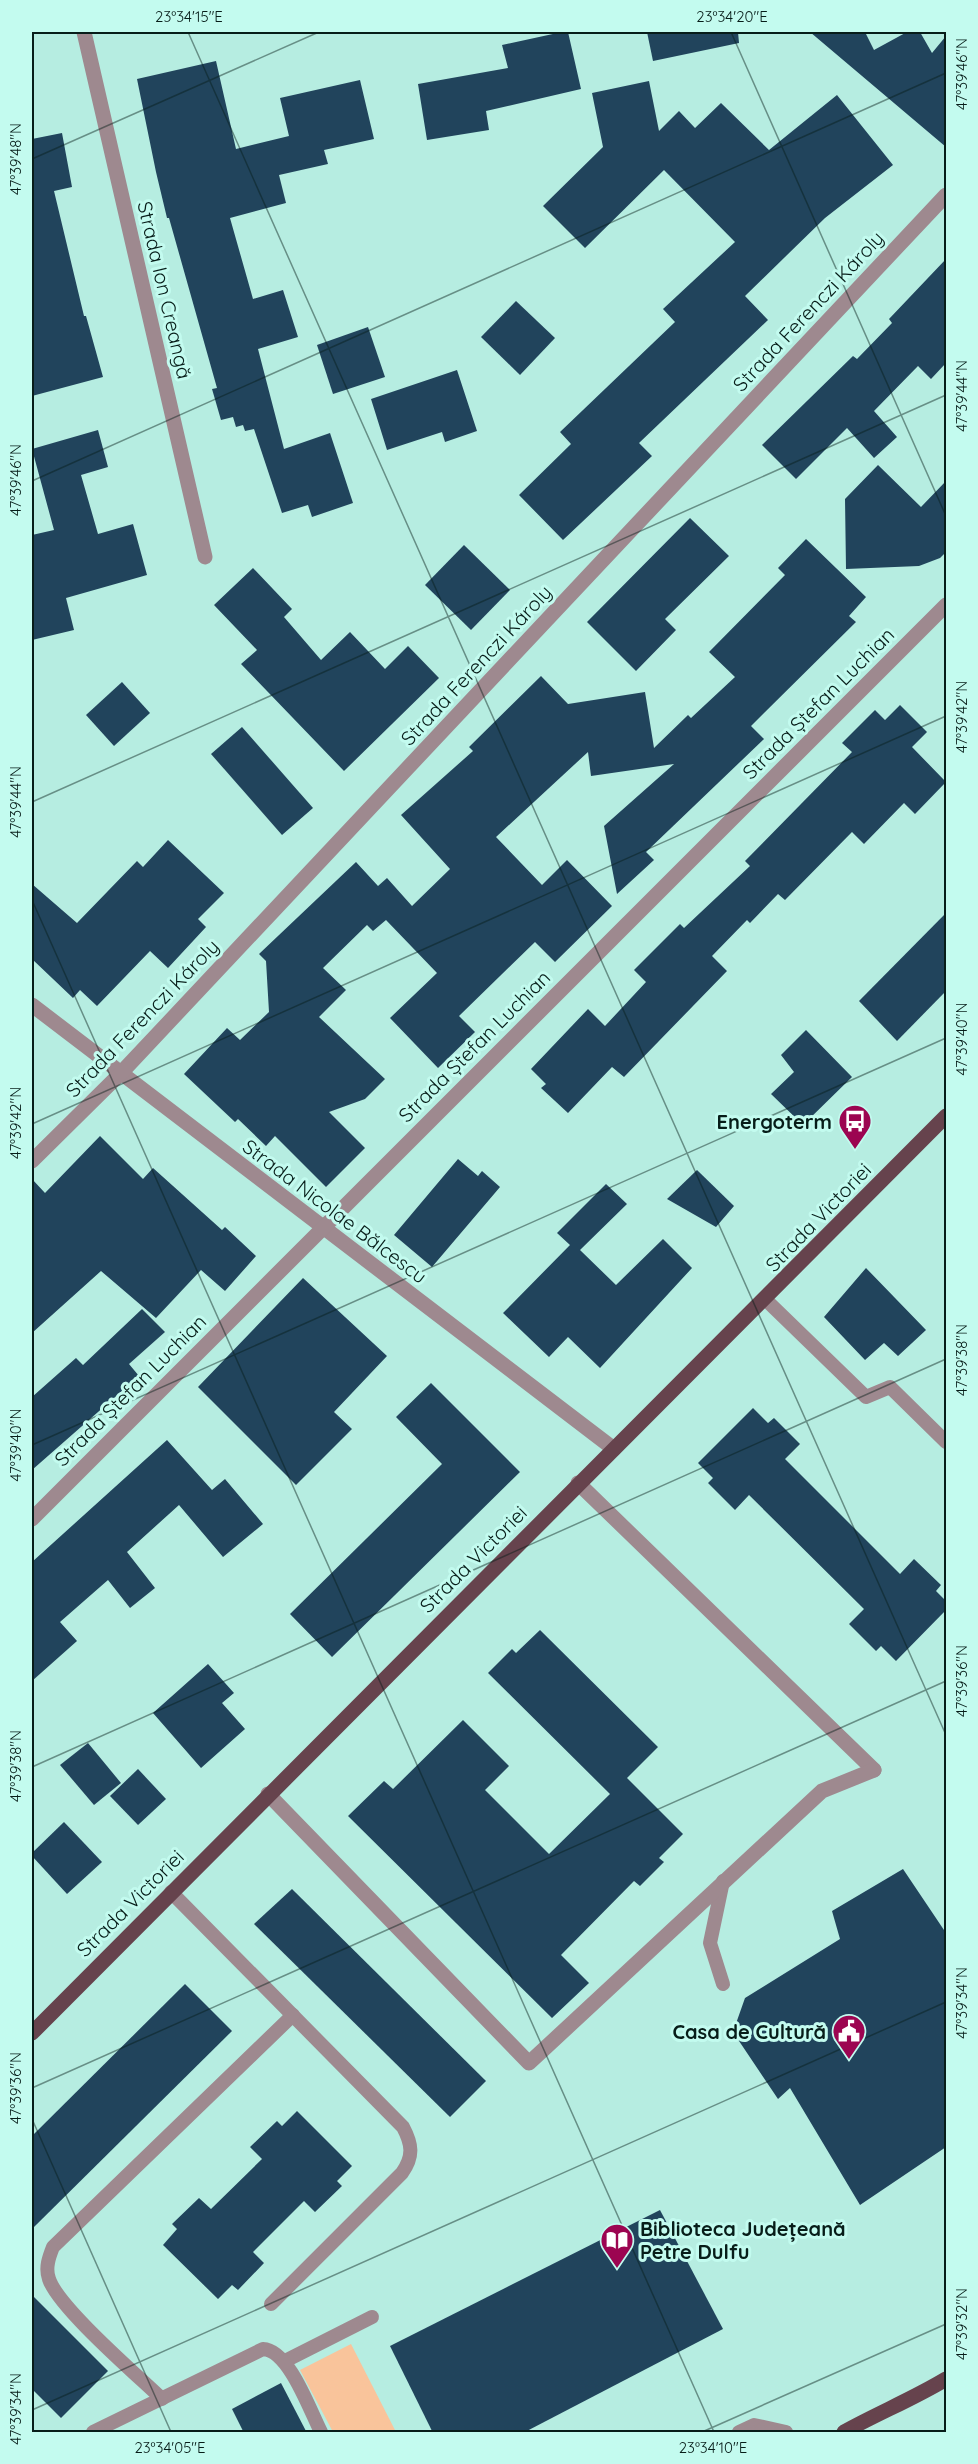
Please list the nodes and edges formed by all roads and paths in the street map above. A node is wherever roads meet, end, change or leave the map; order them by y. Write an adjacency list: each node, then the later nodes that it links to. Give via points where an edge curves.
1 (84, 32): 3 (street, Strada Ion Creangă)
2 (946, 195): 6 (street, Strada Ferenczi Károly)
3 (205, 557)
4 (946, 605): 9 (street, Strada Ștefan Luchian)
5 (32, 1005): 6 (street, Strada Nicolae Bălcescu)
6 (121, 1073): 8 (street, Strada Ferenczi Károly); 9 (street, Strada Nicolae Bălcescu)
7 (946, 1116): 10 (main road, Strada Victoriei)
8 (32, 1161)
9 (321, 1228): 12 (street, Strada Nicolae Bălcescu); 14 (street, Strada Ștefan Luchian)
10 (766, 1300): 11 (lane, via 866,1397 890,1387); 12 (main road, Strada Victoriei)
11 (946, 1442)
12 (614, 1449): 13 (main road, Strada Victoriei)
13 (578, 1483): 15 (main road, Strada Victoriei); 16 (street, via 874,1770 822,1791)
14 (32, 1519)
15 (268, 1794): 16 (street, via 529,2063); 17 (main road, Strada Victoriei)
16 (723, 1881): 18 (lane, via 710,1943)
17 (171, 1892): 19 (lane); 20 (main road, Strada Victoriei)
18 (723, 1984)
19 (292, 2015): 21 (lane, via 403,2127 411,2151 410,2162 402,2173); 25 (lane, via 53,2247 48,2261 48,2277 60,2299)
20 (32, 2033)
21 (271, 2304)
22 (372, 2317): 23 (lane)
23 (285, 2361): 25 (lane, via 272,2349 263,2349); 27 (lane)
24 (946, 2379): 30 (main road)
25 (162, 2399): 26 (lane)
26 (93, 2433)
27 (321, 2433)
28 (739, 2433): 29 (lane, via 754,2425)
29 (786, 2433)
30 (844, 2433)

